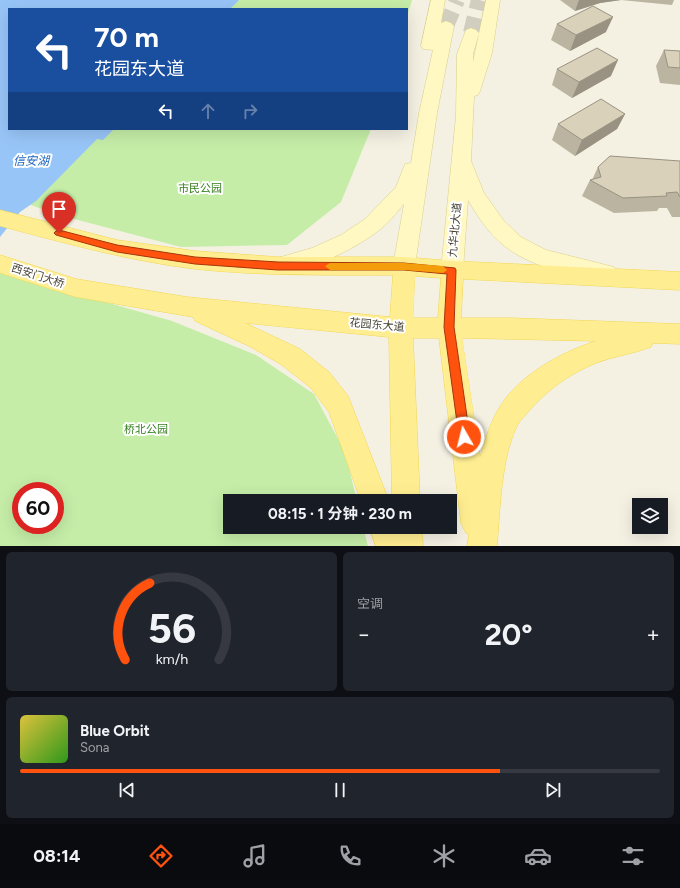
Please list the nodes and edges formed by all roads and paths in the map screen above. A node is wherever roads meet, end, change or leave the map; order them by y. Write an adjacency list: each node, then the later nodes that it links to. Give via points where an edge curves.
1 (438, 0): 6 (main road, via 428,57)
2 (493, 0): 5 (main road, via 484,53)
3 (446, 26): 6 (main road)
4 (471, 32): 5 (main road, 九华北大道, via 465,54)
5 (465, 116): 7 (main road, 九华北大道)
6 (427, 122): 10 (main road, via 405,190 372,225 336,247); 11 (main road)
7 (462, 158): 12 (main road, 九华北大道); 13 (main road, via 477,199 504,235 523,249 556,262)
8 (0, 218): 10 (main road, via 117,248 195,260)
9 (0, 264): 15 (main road, 西安门大桥)
10 (278, 266): 11 (main road)
11 (404, 266): 12 (main road); 18 (main road)
12 (452, 270): 13 (main road); 17 (main road, 九华北大道)
13 (625, 277): 14 (main road)
14 (680, 281)
15 (76, 288): 16 (main road, 花园东大道)
16 (187, 307): 18 (main road, 花园东大道); 20 (main road, via 291,357 320,380 339,405)
17 (449, 327): 18 (main road, 花园东大道); 19 (main road, 花园东大道); 26 (main road, 九华北大道)
18 (401, 328): 21 (main road)
19 (677, 334): 26 (main road, via 628,343 578,359 554,371 530,389 510,414 500,439 489,483)
20 (372, 494)
21 (406, 494)
22 (387, 534): 24 (main road)
23 (407, 534): 25 (main road)
24 (391, 546)
25 (408, 546)
26 (481, 546)

